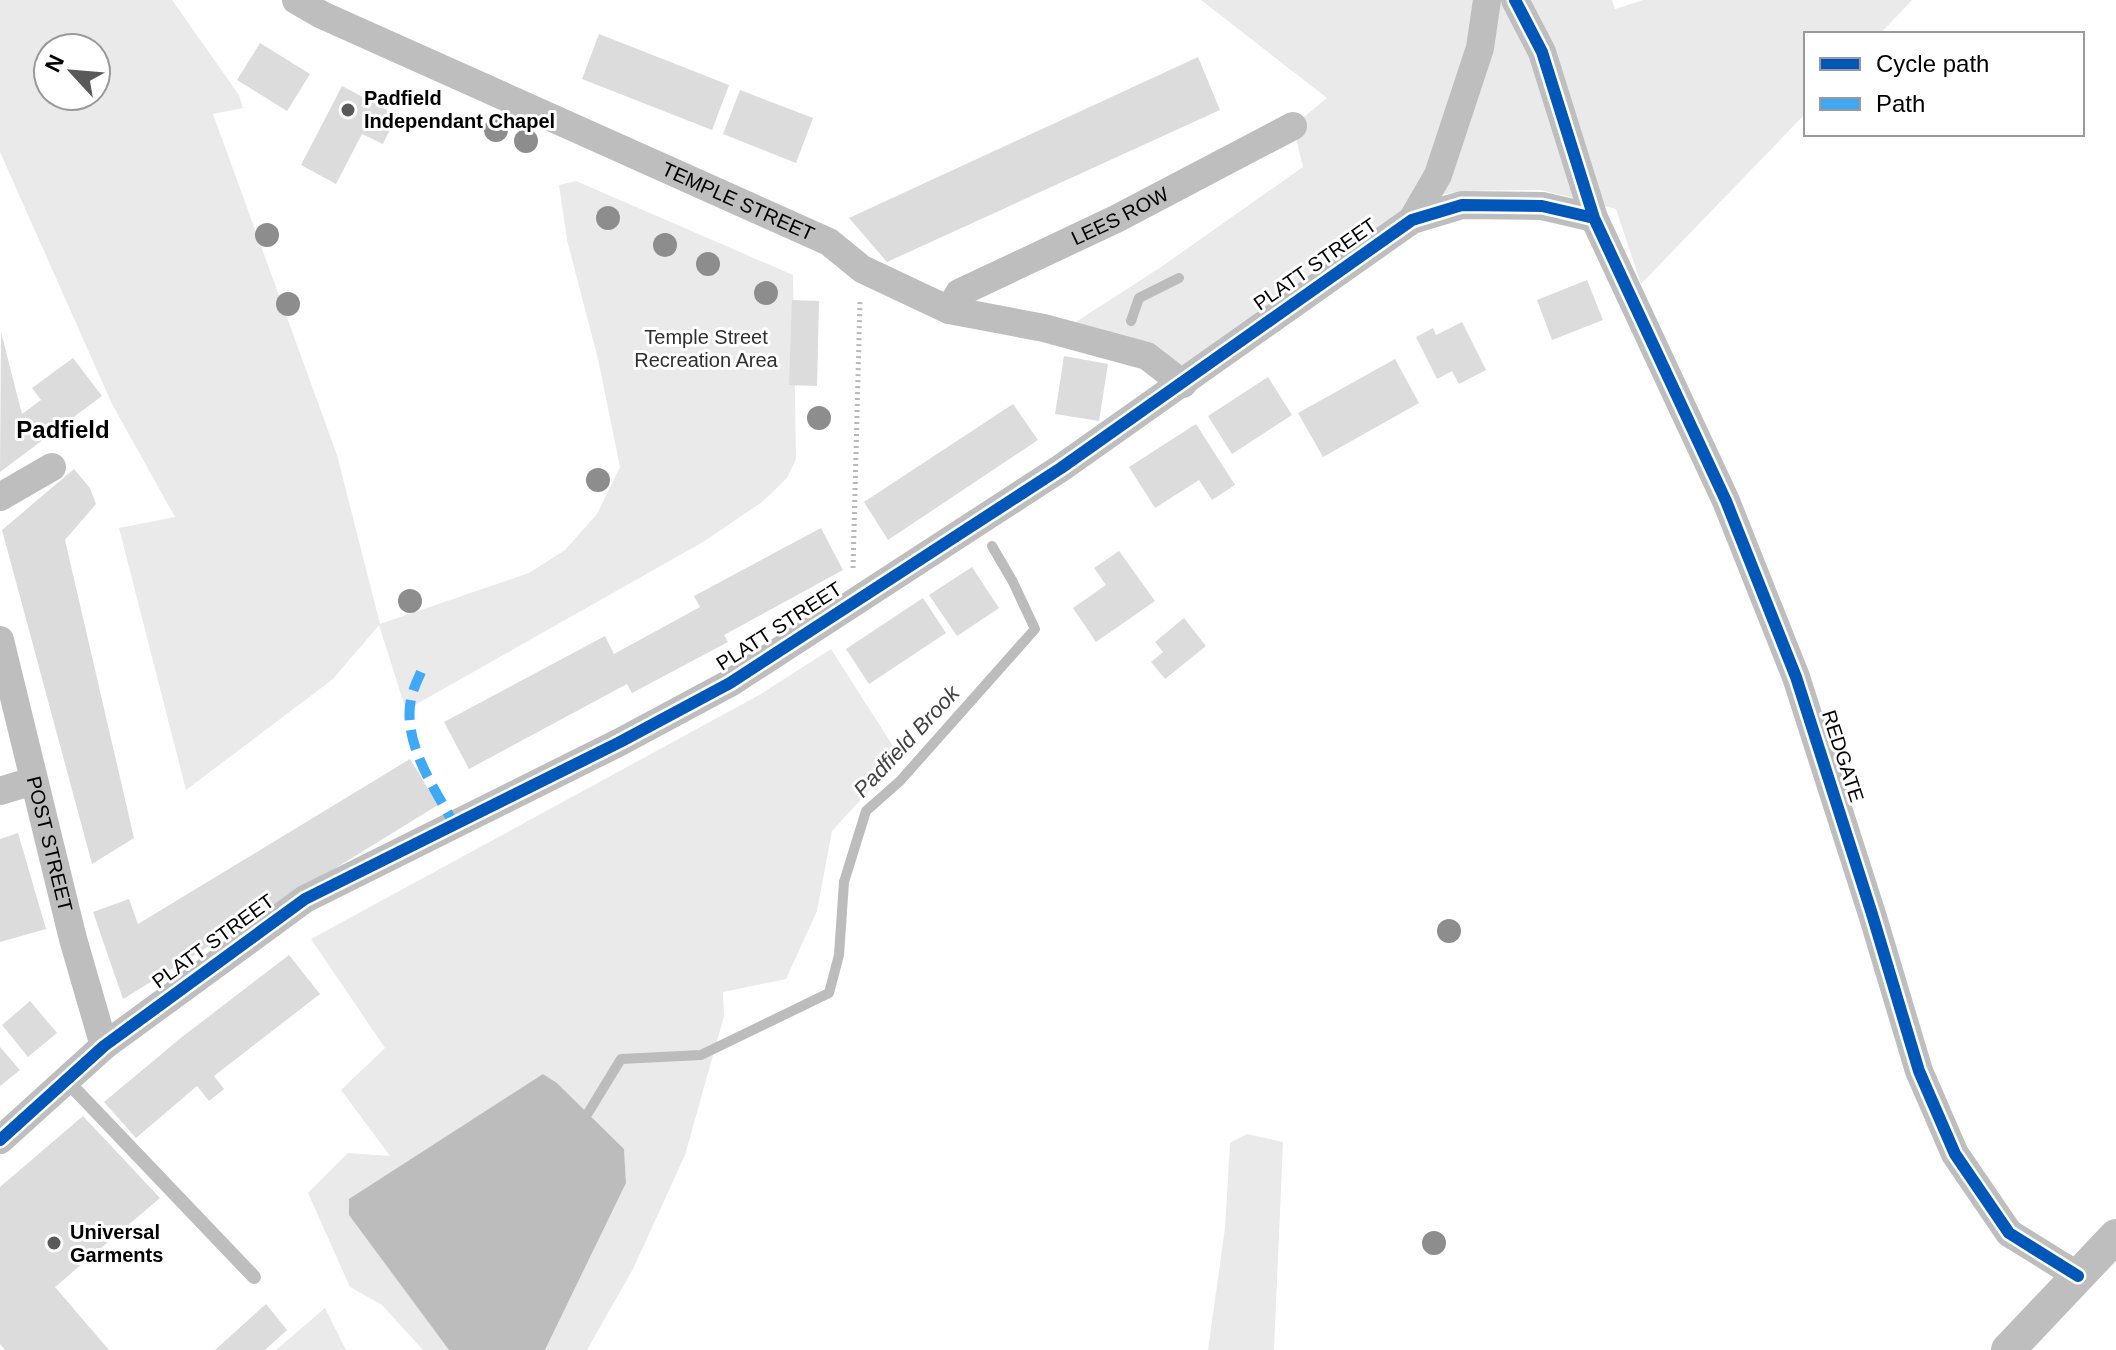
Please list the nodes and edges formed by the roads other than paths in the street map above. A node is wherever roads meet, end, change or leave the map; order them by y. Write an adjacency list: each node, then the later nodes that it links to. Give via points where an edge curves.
1 (296, 0): 4 (street, TEMPLE STREET)
2 (1487, 0): 7 (street, via 1480,48 1438,175)
3 (1515, 0): 6 (street, REDGATE, via 1542,52)
4 (326, 7): 8 (street, TEMPLE STREET, via 829,242 862,269)
5 (1293, 126): 8 (street, LEES ROW, via 1116,219 959,293)
6 (1594, 218): 7 (street, PLATT STREET, via 1542,206 1462,205); 19 (street, REDGATE, via 1726,501 1796,677 1919,1071 1955,1154 2009,1233)
7 (1412, 220): 9 (street, PLATT STREET)
8 (949, 310): 9 (street, TEMPLE STREET, via 1147,356)
9 (1183, 384): 15 (street, PLATT STREET, via 716,691 305,899)
10 (52, 467): 11 (street)
11 (0, 497)
12 (0, 640): 13 (street, POST STREET)
13 (33, 781): 14 (street); 15 (street, POST STREET)
14 (0, 791)
15 (104, 1046): 16 (street, PLATT STREET)
16 (67, 1081): 17 (street, PLATT STREET); 20 (lane)
17 (0, 1140)
18 (2116, 1236): 19 (street)
19 (2078, 1276): 21 (street)
20 (254, 1277)
21 (2008, 1350)

